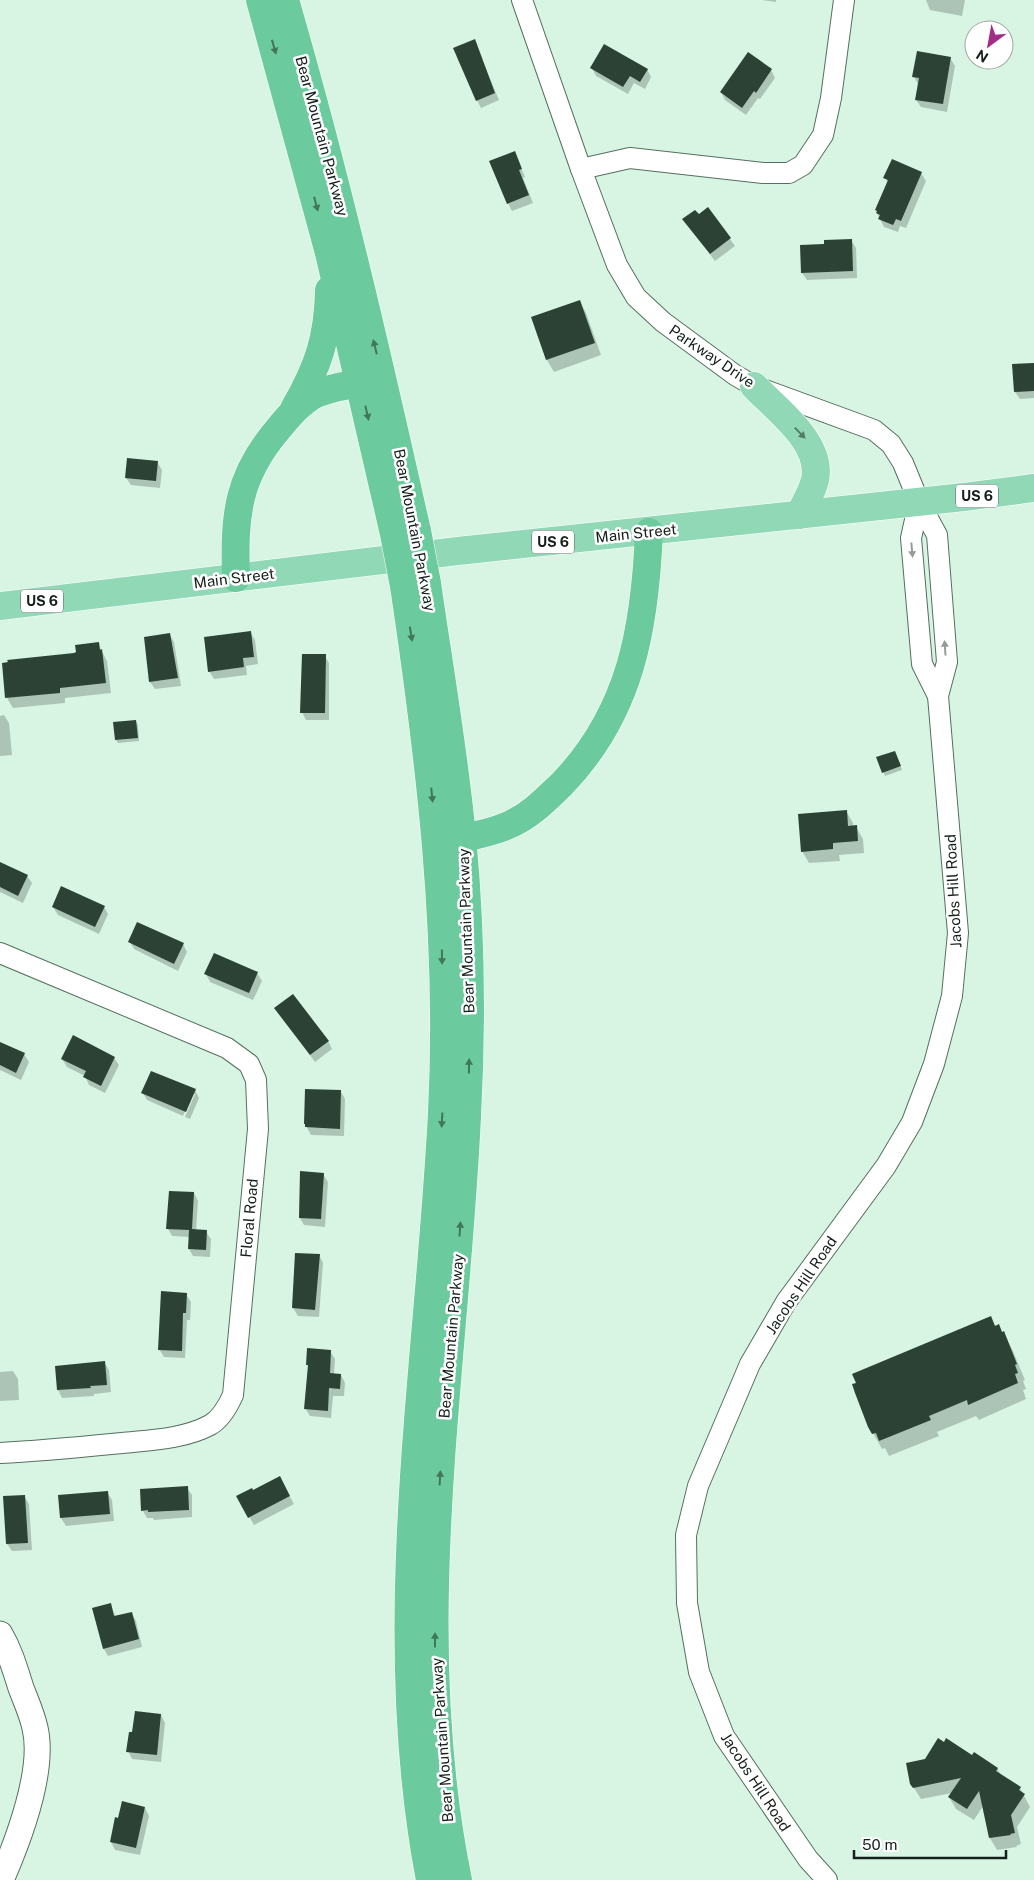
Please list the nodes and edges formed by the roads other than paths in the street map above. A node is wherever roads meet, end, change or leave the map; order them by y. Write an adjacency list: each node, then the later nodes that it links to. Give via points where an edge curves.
1 (260, 0): 6 (highway, Bear Mountain Parkway, one-way to 6)
2 (285, 0): 13 (highway, Bear Mountain Parkway, one-way to 2, via 351,247)
3 (522, 0): 5 (street, Parkway Drive)
4 (844, 0): 5 (street, via 823,135 803,165 789,172 763,173 630,158)
5 (581, 168): 8 (street, Parkway Drive, via 617,265 636,296 663,322)
6 (329, 253): 7 (highway, Bear Mountain Parkway); 9 (highway, via 329,307 322,347 310,382)
7 (360, 383): 9 (highway, via 326,390 302,402); 13 (highway, Bear Mountain Parkway, one-way to 13)
8 (754, 386): 11 (street, Parkway Drive, via 874,430 891,444 903,463); 12 (main road, one-way to 12, via 807,440 813,451 815,479)
9 (291, 413): 15 (highway, via 261,451 244,485 236,522)
10 (1034, 488): 11 (main road, Main Street / US 6)
11 (919, 502): 12 (main road, Main Street / US 6); 25 (street, Jacobs Hill Road, via 937,535 946,662 938,696 958,933 952,996 934,1064 912,1122 886,1166 786,1302 750,1364 698,1486 686,1535 687,1603 699,1672 724,1736 808,1859)
12 (799, 515): 14 (main road, Main Street / US 6)
13 (405, 532): 16 (highway, Bear Mountain Parkway, bridge)
14 (648, 532): 15 (main road, Main Street / US 6); 18 (highway, via 645,595 638,641 623,692 590,749 572,773 535,809 510,825)
15 (236, 578): 17 (main road, Main Street / US 6)
16 (415, 584): 18 (highway, Bear Mountain Parkway, via 452,744); 23 (highway, Bear Mountain Parkway, one-way to 23, via 437,842 444,1018 438,1196 414,1471 410,1582 410,1696 416,1793)
17 (0, 606)
18 (462, 839): 24 (highway, Bear Mountain Parkway, one-way to 18, via 442,1783 435,1636 437,1522 468,1115 470,1003)
19 (0, 953): 20 (street, Floral Road, via 227,1048 249,1064 256,1080 258,1129 233,1395 228,1408 213,1424 195,1433 59,1450)
20 (0, 1453)
21 (0, 1634): 22 (street, via 8,1648 35,1729 38,1761 28,1805)
22 (1, 1880)
23 (430, 1880)
24 (458, 1880)
25 (827, 1880)

